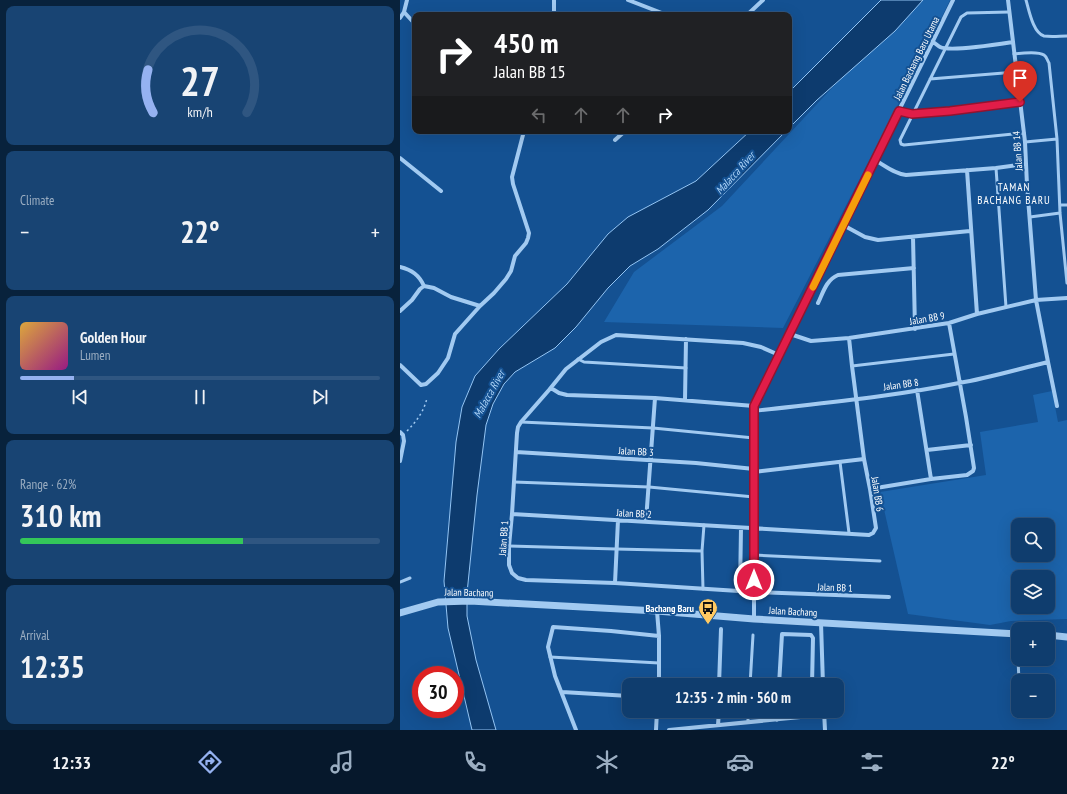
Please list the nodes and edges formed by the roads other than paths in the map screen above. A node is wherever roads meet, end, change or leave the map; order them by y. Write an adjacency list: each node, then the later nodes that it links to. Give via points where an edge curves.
1 (407, 0): 8 (street)
2 (554, 0): 9 (street)
3 (628, 0): 10 (street)
4 (763, 0): 11 (street)
5 (953, 0): 16 (street, Jalan Bachang Baru Utama)
6 (1008, 0): 12 (street, Jalan BB 14)
7 (1026, 0): 15 (lane, via 1034,26 1040,34)
8 (404, 12): 13 (street); 14 (street)
9 (554, 12)
10 (659, 12)
11 (750, 12)
12 (1009, 12): 17 (street, Jalan BB 14); 18 (lane, via 964,14)
13 (400, 18)
14 (412, 21)
15 (1067, 36)
16 (933, 42): 18 (street); 23 (street, Jalan Bachang Baru Utama)
17 (1013, 42): 18 (street); 19 (street, Jalan BB 14)
18 (945, 48): 21 (lane)
19 (1014, 54): 20 (street, Jalan BB 14); 28 (lane, via 1039,53 1046,58)
20 (1016, 72): 21 (lane); 22 (street, Jalan BB 14)
21 (930, 80): 24 (lane)
22 (1020, 102): 24 (street); 25 (street, Jalan BB 14)
23 (899, 111): 24 (street); 32 (street, Jalan Bachang Baru Utama)
24 (912, 114): 25 (lane, via 900,140 904,145)
25 (1024, 133): 30 (street, Jalan BB 14)
26 (523, 134): 51 (street, via 512,177 529,233 528,238 515,256 506,279)
27 (622, 134): 29 (street)
28 (1057, 139): 30 (lane); 37 (lane)
29 (615, 140)
30 (1025, 142): 33 (street, Jalan BB 14)
31 (400, 158): 36 (street)
32 (875, 160): 35 (street, via 901,175); 41 (street, Jalan Bachang Baru Utama)
33 (1026, 164): 34 (street); 40 (street, Jalan BB 14)
34 (996, 168): 35 (street); 52 (lane)
35 (967, 170): 42 (street)
36 (441, 190)
37 (1060, 205): 38 (lane); 39 (lane)
38 (1067, 205)
39 (1060, 213): 40 (lane); 46 (lane)
40 (1030, 217): 49 (street, Jalan BB 14)
41 (843, 225): 43 (street, via 871,239); 57 (street, Jalan Bachang Baru Utama)
42 (970, 231): 43 (street); 54 (street)
43 (913, 236): 45 (street)
44 (400, 267): 47 (street, via 416,274)
45 (914, 268): 50 (street, via 838,275 828,282); 56 (street)
46 (1067, 283)
47 (424, 286): 51 (street); 53 (street)
48 (1067, 298): 49 (street, Jalan BB 9)
49 (1036, 300): 52 (street, Jalan BB 9); 63 (street, Jalan BB 14)
50 (818, 303)
51 (480, 306): 64 (street, via 455,334 448,358 438,373 426,384 421,385)
52 (1006, 307): 54 (street, Jalan BB 9)
53 (400, 311)
54 (977, 314): 55 (street, Jalan BB 9)
55 (949, 322): 56 (street, Jalan BB 9); 60 (street)
56 (915, 329): 58 (street, Jalan BB 9)
57 (790, 334): 58 (street, Jalan BB 9, via 811,340); 61 (street, Jalan Bachang Baru Utama)
58 (849, 338): 65 (street, Jalan BB 6)
59 (686, 339): 61 (street, Jalan BB 1, via 743,343); 62 (street, Jalan BB 1, via 616,335 601,342); 66 (street)
60 (954, 354): 65 (lane); 67 (street)
61 (779, 355): 73 (street, Jalan Bachang Baru Utama)
62 (578, 359): 66 (lane, via 584,362); 68 (street, Jalan BB 1)
63 (1048, 362): 67 (street, Jalan BB 8); 74 (street, Jalan BB 14)
64 (400, 365)
65 (852, 366): 71 (street, Jalan BB 6)
66 (686, 368): 72 (street)
67 (960, 383): 69 (street, Jalan BB 8); 80 (street)
68 (551, 388): 70 (street, via 567,395); 76 (street, Jalan BB 1)
69 (917, 390): 71 (street, Jalan BB 8); 81 (street)
70 (655, 398): 72 (street); 77 (street)
71 (856, 399): 75 (street, Jalan BB 8); 83 (street, Jalan BB 6)
72 (685, 400): 73 (street)
73 (754, 406): 75 (street, Jalan Bachang Baru Utama)
74 (1057, 406)
75 (754, 411): 79 (street, Jalan Bachang Baru Utama)
76 (521, 422): 77 (lane); 82 (street, Jalan BB 1, via 517,433)
77 (653, 428): 79 (lane); 84 (street)
78 (402, 434): 85 (street, via 404,441)
79 (754, 438): 87 (street, Jalan Bachang Baru Utama)
80 (971, 445): 81 (street); 88 (street, via 974,468 971,473)
81 (927, 450): 88 (street)
82 (516, 452): 84 (street, Jalan BB 3); 89 (street, Jalan BB 1)
83 (864, 459): 86 (street, Jalan BB 3); 91 (street, Jalan BB 6)
84 (651, 460): 87 (street, Jalan BB 3); 90 (street)
85 (400, 461)
86 (840, 462): 87 (street, Jalan BB 3); 99 (lane)
87 (754, 471): 92 (street, Jalan Bachang Baru Utama)
88 (931, 479): 91 (street)
89 (514, 482): 90 (lane); 93 (street, Jalan BB 1)
90 (649, 487): 92 (lane); 95 (street)
91 (870, 489): 99 (street, Jalan BB 6, via 876,528 869,535)
92 (754, 497): 98 (street, Jalan Bachang Baru Utama)
93 (512, 514): 94 (street, Jalan BB 2); 100 (street, Jalan BB 1)
94 (618, 520): 95 (street, Jalan BB 2); 101 (street)
95 (646, 521): 96 (street, Jalan BB 2)
96 (704, 525): 97 (street, Jalan BB 2); 102 (lane)
97 (740, 528): 98 (street, Jalan BB 2); 109 (street)
98 (754, 528): 99 (street, Jalan BB 6); 103 (street, Jalan Bachang Baru Utama)
99 (849, 533)
100 (509, 546): 101 (lane); 107 (street, Jalan BB 1, via 509,564 518,578)
101 (616, 550): 102 (lane); 107 (street)
102 (702, 551): 108 (lane)
103 (754, 555): 104 (lane); 110 (street, Jalan Bachang Baru Utama)
104 (880, 561)
105 (410, 578): 106 (lane)
106 (400, 582)
107 (615, 583): 108 (street, Jalan BB 1)
108 (703, 589): 109 (street, Jalan BB 1)
109 (740, 590): 110 (street, Jalan BB 1)
110 (754, 592): 111 (street, Jalan BB 1); 114 (street, Jalan Bachang Baru Utama)
111 (889, 597)
112 (657, 611): 113 (street, Jalan Bachang, via 470,601 438,602); 114 (street, Jalan Bachang); 119 (street)
113 (400, 613)
114 (754, 619): 115 (street, Jalan Bachang)
115 (821, 623): 117 (street, Jalan Bachang); 129 (street)
116 (721, 629): 125 (street)
117 (1011, 634)
118 (753, 635): 126 (lane)
119 (659, 636): 122 (street, via 554,627 548,647); 123 (street)
120 (1055, 636): 121 (street)
121 (1067, 636)
122 (550, 657): 123 (lane); 130 (street, via 554,676)
123 (659, 663): 124 (street)
124 (659, 678)
125 (719, 678)
126 (750, 678)
127 (779, 678): 128 (street, via 782,634 813,638)
128 (812, 678)
129 (823, 678)
130 (562, 692): 131 (street); 140 (street)
131 (622, 696)
132 (657, 718): 141 (street)
133 (718, 718): 139 (street)
134 (748, 718): 138 (lane)
135 (794, 718): 137 (street)
136 (824, 718): 143 (street)
137 (778, 720): 138 (street)
138 (748, 722): 139 (street)
139 (718, 725): 142 (street)
140 (576, 730)
141 (656, 730)
142 (670, 730)
143 (825, 730)

